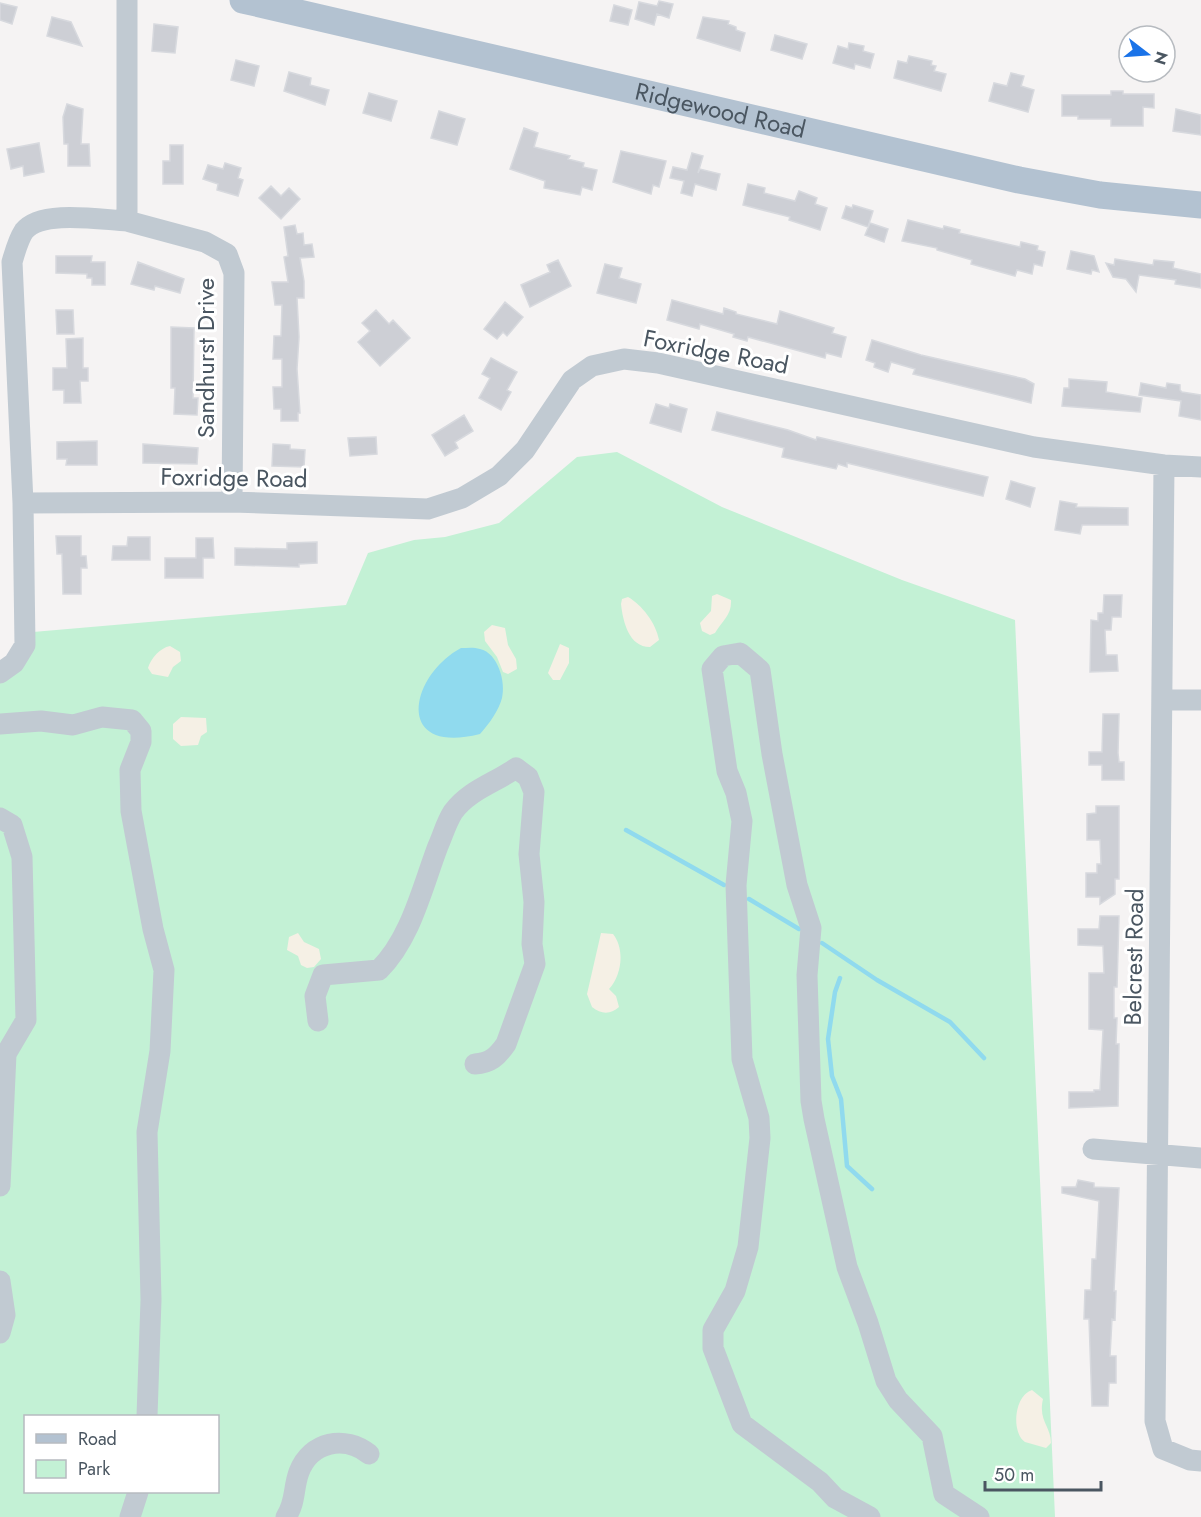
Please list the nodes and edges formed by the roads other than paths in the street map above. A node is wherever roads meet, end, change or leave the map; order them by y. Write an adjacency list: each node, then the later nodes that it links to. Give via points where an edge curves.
1 (127, 0): 4 (street)
2 (243, 0): 3 (main road, Ridgewood Road, via 1019,180 1100,195)
3 (1201, 205)
4 (127, 221): 7 (street, Sandhurst Drive, via 205,242 227,254 234,273); 8 (street, Sandhurst Drive, via 37,221 24,231 12,261)
5 (1164, 465): 6 (street, Foxridge Road); 7 (street, Foxridge Road, via 1034,447 658,363 624,359 592,366 572,380 525,450 499,476 462,498 428,508); 10 (street, Belcrest Road)
6 (1201, 467)
7 (232, 502): 8 (street, Foxridge Road)
8 (23, 503): 9 (street, Sandhurst Drive, via 25,645)
9 (7, 668)
10 (1162, 700): 11 (street); 17 (street, Belcrest Road)
11 (1201, 700)
12 (0, 723): 22 (street, via 41,721 73,725 102,717 132,720 141,731 130,770 131,811 164,970 160,1050 147,1132 151,1300)
13 (0, 818): 19 (street, via 12,825 22,857 27,1020 6,1054)
14 (318, 1021): 15 (street, via 318,980 323,975 379,970 384,965 410,920 453,813 483,785 516,768 528,777 534,792 529,854 535,964 506,1044 487,1063)
15 (475, 1064)
16 (1093, 1149): 17 (street)
17 (1158, 1156): 18 (street); 24 (street, Belcrest Road, via 1155,1420 1163,1449)
18 (1201, 1158)
19 (0, 1186)
20 (0, 1281): 21 (street, via 4,1315)
21 (0, 1333)
22 (147, 1415)
23 (369, 1454): 27 (street, via 347,1442 318,1450 300,1468 295,1499)
24 (1201, 1461)
25 (137, 1493): 26 (street)
26 (130, 1517)
27 (286, 1517)
28 (870, 1517): 29 (street, via 835,1498 820,1482 742,1424 713,1348 713,1330 735,1292 748,1247 760,1138 759,1118 742,1059 736,885 742,821 727,771 712,669 723,656 740,653 760,670 797,885 812,928 807,975 811,1101 847,1267 886,1381 932,1436 944,1494)
29 (979, 1517)

